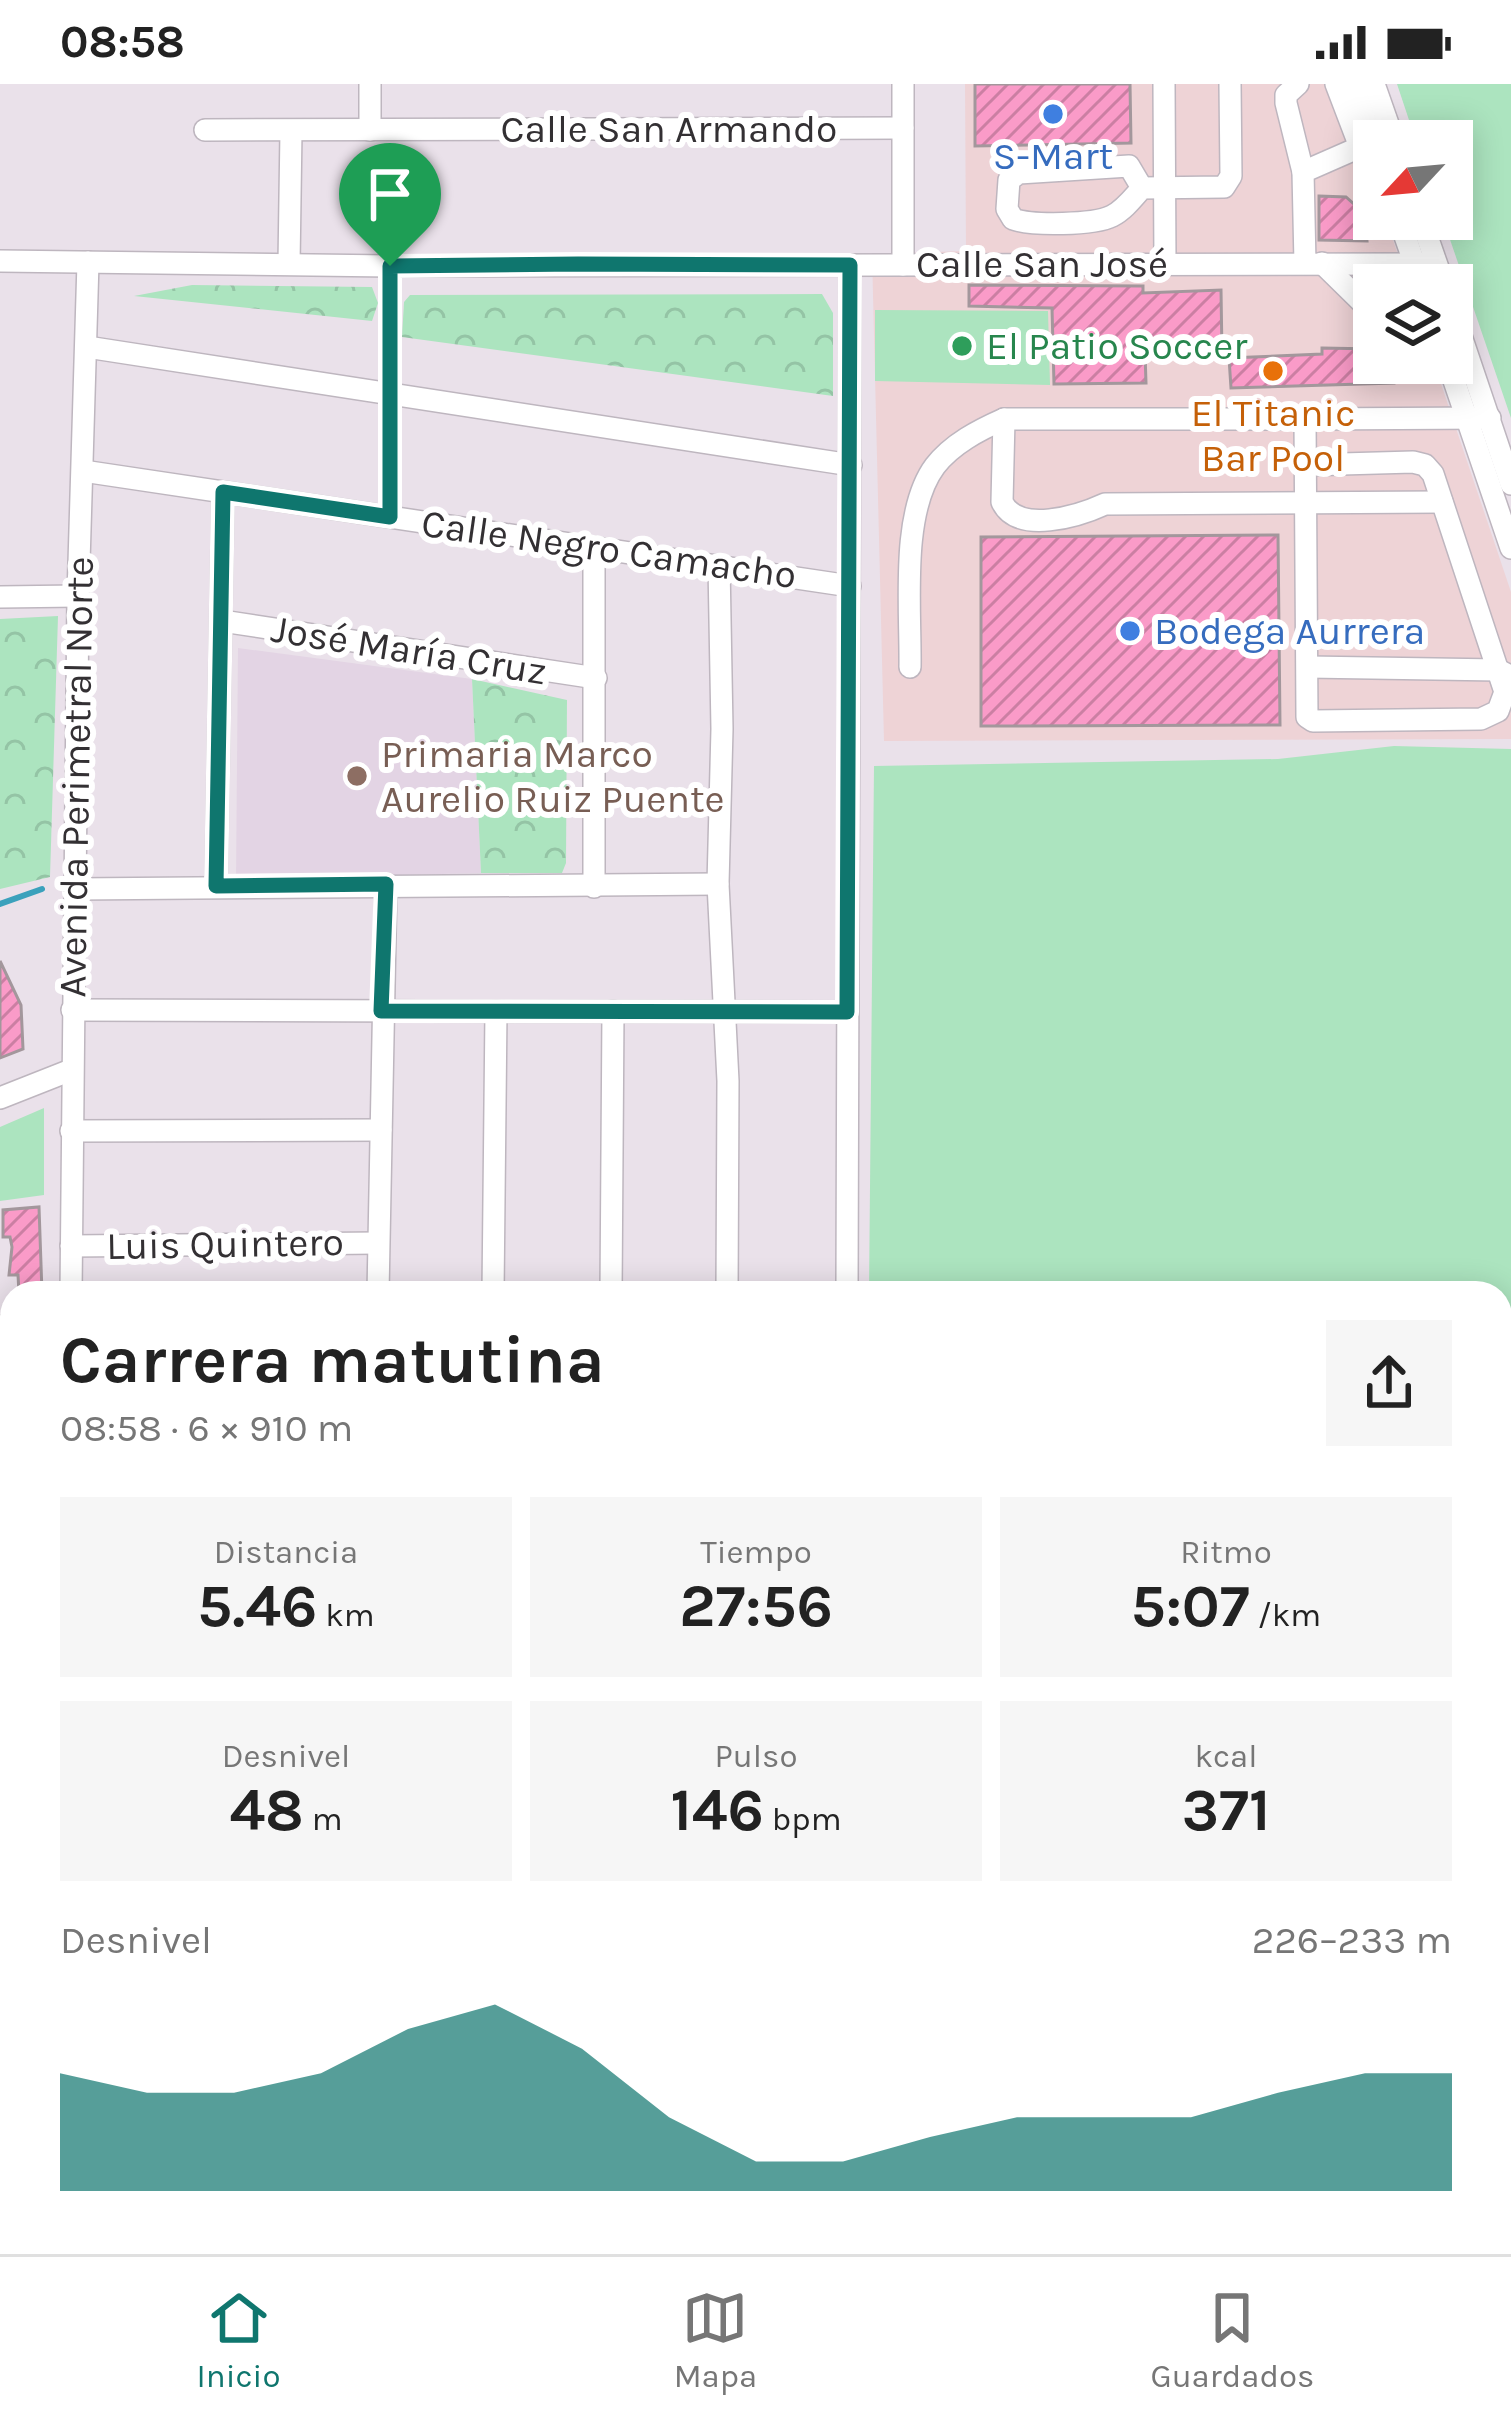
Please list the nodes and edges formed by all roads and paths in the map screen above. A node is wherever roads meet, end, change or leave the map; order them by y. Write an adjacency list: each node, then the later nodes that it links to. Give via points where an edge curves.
1 (370, 84): 16 (street)
2 (903, 84): 14 (street)
3 (1164, 84): 20 (street)
4 (1178, 84): 20 (street)
5 (1230, 84): 20 (street, via 1229,184)
6 (1242, 84): 20 (street, via 1236,194 1212,201)
7 (1298, 84): 19 (street, via 1286,103)
8 (1336, 84): 11 (street)
9 (1353, 84): 12 (street)
10 (1374, 84): 13 (street)
11 (1354, 120)
12 (1362, 120)
13 (1387, 120)
14 (903, 128): 16 (street, Calle San Armando); 27 (street)
15 (205, 130): 17 (street, Calle San Armando)
16 (370, 130): 17 (street, Calle San Armando)
17 (291, 131): 25 (street)
18 (1353, 155): 19 (street)
19 (1303, 172): 24 (street)
20 (1164, 192): 20 (street, via 1129,166 1018,173 1009,179 1007,209 1029,224 1104,219); 23 (street)
21 (0, 261): 22 (street, Calle San José)
22 (88, 262): 25 (street, Calle San José); 31 (street, Avenida Perimetral Norte)
23 (1172, 263): 24 (street, Calle San José); 27 (street, Calle San José)
24 (1314, 263): 29 (street, Calle San José); 30 (street)
25 (289, 264): 28 (street, Calle San José)
26 (850, 265): 27 (street, Calle San José); 28 (street, Calle San José); 38 (street)
27 (903, 265)
28 (390, 266): 34 (street)
29 (1353, 267)
30 (1353, 296)
31 (87, 347): 34 (street); 40 (street, Avenida Perimetral Norte)
32 (1460, 384): 37 (street)
33 (1470, 384): 37 (street)
34 (391, 392): 38 (street); 45 (street)
35 (1004, 418): 36 (street); 43 (street, via 1002,502 1020,518 1073,516 1105,504); 53 (street, via 957,445 926,481 913,534)
36 (1305, 419): 37 (street); 39 (street)
37 (1479, 419): 41 (street); 46 (street)
38 (851, 465): 49 (street)
39 (1306, 465): 43 (street); 44 (street, via 1420,463)
40 (83, 471): 42 (street, Calle Negro Camacho); 50 (street, Avenida Perimetral Norte)
41 (1511, 484)
42 (223, 492): 45 (street, Calle Negro Camacho); 52 (street)
43 (1306, 502): 44 (street); 54 (street)
44 (1442, 502): 55 (street)
45 (390, 517): 47 (street, Calle Negro Camacho)
46 (1511, 548)
47 (594, 550): 48 (street, Calle Negro Camacho); 56 (street)
48 (719, 565): 49 (street, Calle Negro Camacho); 58 (street)
49 (850, 586): 67 (street)
50 (78, 596): 51 (street); 61 (street, Avenida Perimetral Norte)
51 (0, 597)
52 (222, 621): 56 (street, José María Cruz); 59 (street)
53 (910, 667)
54 (1308, 667): 55 (street); 55 (street, via 1306,715 1313,721 1481,719 1504,700)
55 (1505, 673)
56 (596, 678): 60 (street)
57 (386, 884): 59 (street); 60 (street); 64 (street)
58 (718, 884): 60 (street); 63 (street)
59 (216, 886): 61 (street)
60 (594, 886)
61 (76, 889): 62 (street, Avenida Perimetral Norte)
62 (72, 1010): 64 (street); 68 (street, Avenida Perimetral Norte)
63 (721, 1010): 66 (street); 67 (street); 78 (street)
64 (381, 1011): 65 (street); 71 (street)
65 (496, 1011): 66 (street); 76 (street)
66 (613, 1011): 77 (street)
67 (847, 1012): 79 (street)
68 (71, 1070): 69 (street); 70 (street, Avenida Perimetral Norte)
69 (0, 1098)
70 (71, 1130): 71 (street); 73 (street, Avenida Perimetral Norte)
71 (381, 1130): 72 (street)
72 (378, 1243): 73 (street, Luis Quintero); 75 (street)
73 (71, 1246): 74 (street, Avenida Perimetral Norte)
74 (71, 1281)
75 (378, 1281)
76 (493, 1281)
77 (611, 1281)
78 (727, 1281)
79 (847, 1281)

